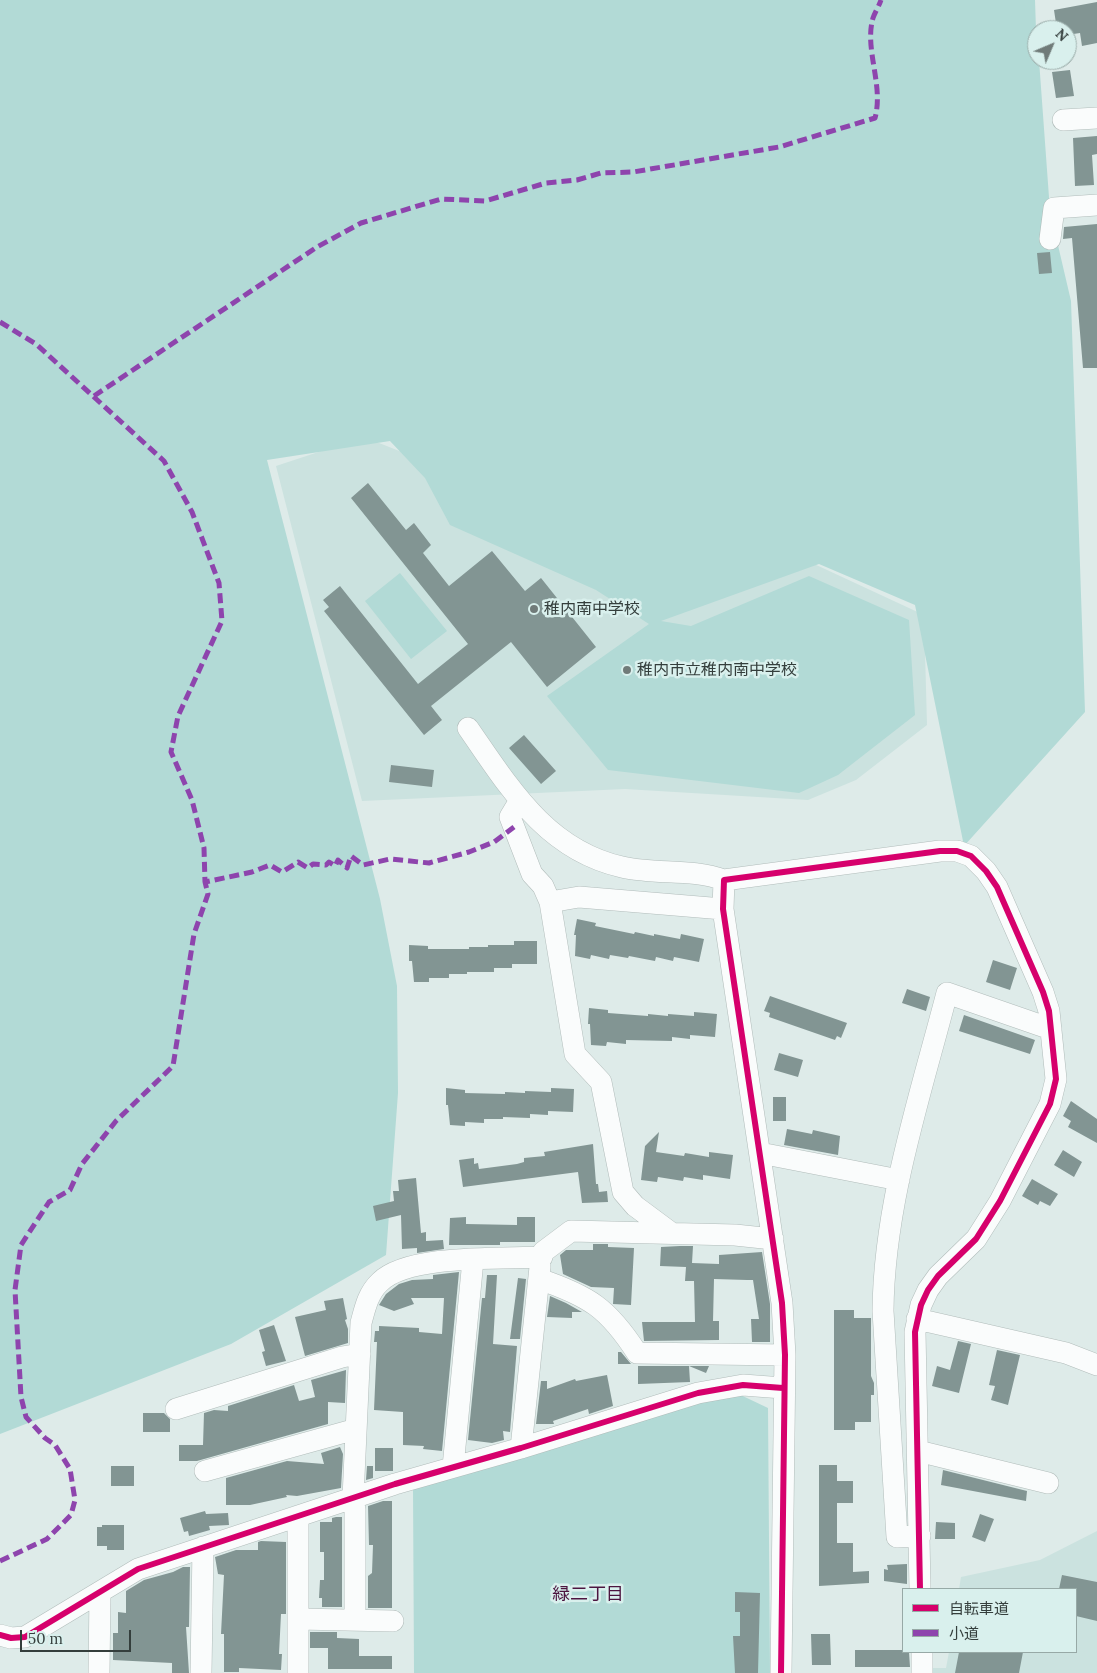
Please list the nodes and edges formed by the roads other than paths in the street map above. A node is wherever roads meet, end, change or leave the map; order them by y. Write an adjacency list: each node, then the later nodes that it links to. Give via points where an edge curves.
1 (1097, 118): 2 (street)
2 (1063, 120)
3 (1097, 205): 4 (street, via 1054,208)
4 (1050, 239)
5 (468, 728): 6 (street)
6 (519, 802): 7 (street, via 542,824 573,846 605,861 624,867 705,873); 8 (street, via 510,817 532,874 543,886)
7 (724, 880): 9 (street); 10 (street, via 940,851 957,851 971,856 997,887 1043,992)
8 (550, 902): 9 (street, via 578,897); 13 (street, via 575,1054 601,1082 623,1192 635,1206)
9 (723, 909): 11 (street)
10 (1051, 1029): 12 (street, via 946,993); 18 (street, via 1056,1078 1050,1104 1000,1201 976,1239 928,1290)
11 (760, 1153): 12 (street); 14 (street)
12 (899, 1180): 32 (street, via 886,1249 883,1311 897,1537)
13 (670, 1232): 14 (street); 15 (street, via 571,1231 543,1252)
14 (772, 1239): 20 (street, via 782,1304)
15 (542, 1257): 16 (street); 17 (street)
16 (473, 1260): 19 (street, via 424,1262 392,1272 368,1298 361,1324); 27 (street)
17 (539, 1279): 20 (street, via 594,1303 619,1325 637,1354); 25 (street)
18 (917, 1320): 21 (street, via 1066,1353); 26 (street)
19 (360, 1354): 23 (street); 24 (street)
20 (784, 1354): 22 (street)
21 (1097, 1365)
22 (783, 1388): 25 (street, via 743,1385 698,1393); 44 (street)
23 (176, 1409)
24 (356, 1429): 28 (street); 30 (street)
25 (522, 1448): 27 (street)
26 (918, 1451): 29 (street); 32 (street)
27 (453, 1467): 30 (street)
28 (206, 1471)
29 (1048, 1483)
30 (353, 1498): 31 (street); 37 (street, via 356,1510)
31 (298, 1516): 33 (street); 36 (street)
32 (920, 1536): 34 (street)
33 (202, 1547): 35 (street, via 138,1569); 42 (street)
34 (920, 1588)
35 (100, 1593): 39 (street, via 24,1637); 41 (street)
36 (298, 1619): 37 (street); 43 (street)
37 (355, 1620): 38 (street)
38 (393, 1621)
39 (0, 1635)
40 (922, 1653): 45 (street)
41 (98, 1673)
42 (201, 1673)
43 (298, 1673)
44 (782, 1673)
45 (922, 1673)

